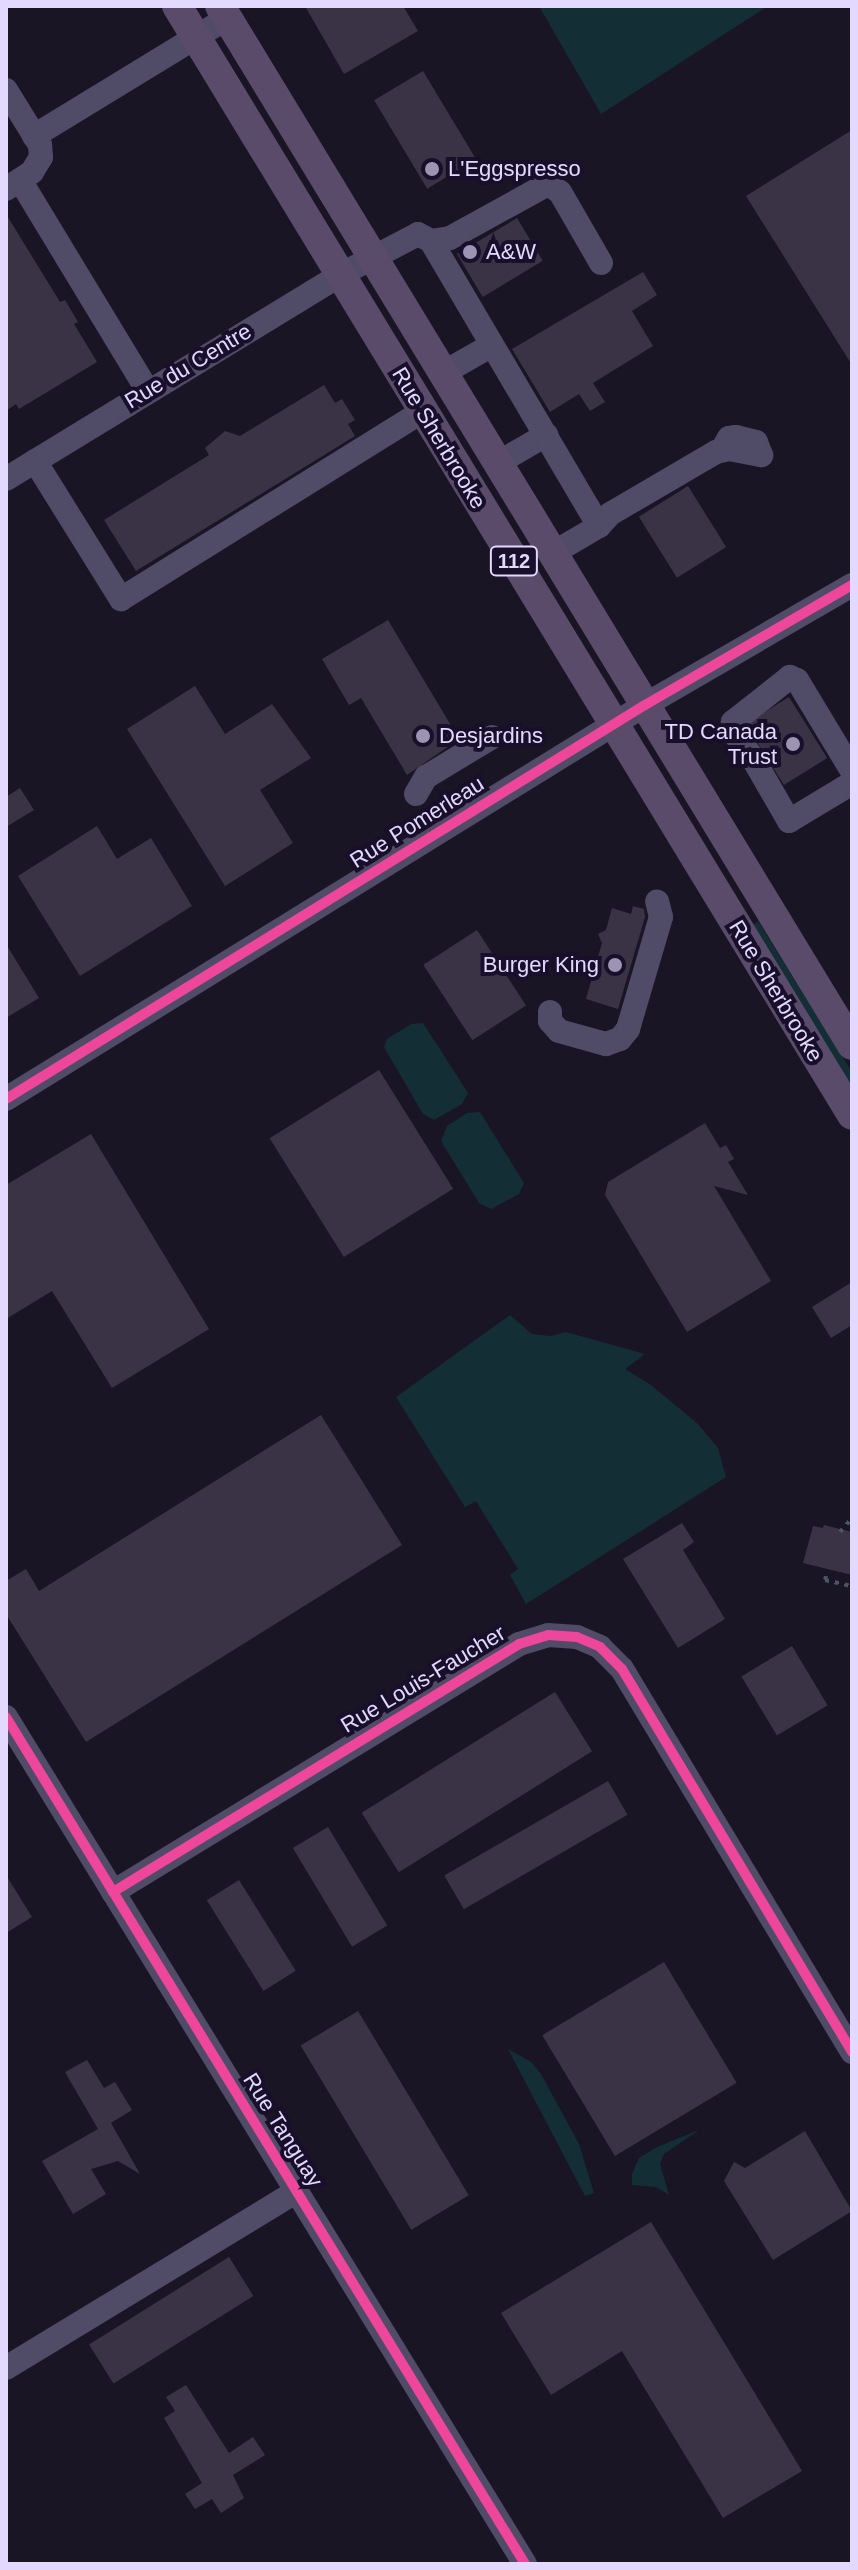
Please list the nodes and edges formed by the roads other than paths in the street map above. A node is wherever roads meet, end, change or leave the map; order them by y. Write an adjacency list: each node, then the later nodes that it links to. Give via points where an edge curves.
1 (177, 6): 3 (main road, Rue Sherbrooke / 112)
2 (224, 12): 3 (street); 8 (main road, Rue Sherbrooke / 112)
3 (196, 37): 5 (street); 10 (main road, Rue Sherbrooke / 112)
4 (6, 90): 5 (street)
5 (34, 136): 6 (street, via 41,157 37,168)
6 (13, 185): 13 (street)
7 (431, 241): 8 (street, Rue du Centre, via 413,235); 9 (street, Rue du Centre, via 450,238 548,184 560,192); 11 (street)
8 (372, 256): 10 (street, Rue du Centre); 12 (main road, Rue Sherbrooke / 112)
9 (601, 263)
10 (340, 275): 13 (street, Rue du Centre); 14 (main road, Rue Sherbrooke / 112)
11 (492, 345): 12 (street); 15 (street)
12 (443, 373): 18 (main road, Rue Sherbrooke / 112)
13 (147, 390): 17 (street, Rue du Centre)
14 (423, 411): 17 (street, via 121,599); 24 (main road, Rue Sherbrooke / 112)
15 (546, 435): 18 (street); 20 (street)
16 (761, 455): 20 (street, via 722,450 610,514)
17 (35, 461): 19 (street, Rue du Centre)
18 (498, 463): 21 (main road, Rue Sherbrooke / 112)
19 (6, 479)
20 (599, 526): 21 (street)
21 (553, 553): 23 (main road, Rue Sherbrooke / 112)
22 (852, 585): 23 (street, Rue Pomerleau)
23 (645, 705): 24 (street, Rue Pomerleau); 31 (main road, Rue Sherbrooke / 112)
24 (613, 724): 32 (street, Rue Pomerleau); 33 (main road, Rue Sherbrooke / 112)
25 (492, 737): 28 (street, via 426,777)
26 (852, 771): 27 (street, via 797,680 786,677 737,718 732,729 789,821)
27 (852, 783)
28 (416, 794)
29 (657, 901): 30 (street, via 661,917 620,1039 606,1044 559,1031)
30 (550, 1012)
31 (852, 1045)
32 (6, 1099)
33 (852, 1115)
34 (6, 1717): 35 (street, Rue Tanguay)
35 (113, 1892): 36 (street, Rue Louis-Faucher, via 519,1644 548,1635 577,1637 600,1647 622,1669); 37 (street, Rue Tanguay)
36 (852, 2052)
37 (297, 2191): 38 (street); 39 (street, Rue Tanguay)
38 (6, 2368)
39 (525, 2564)

